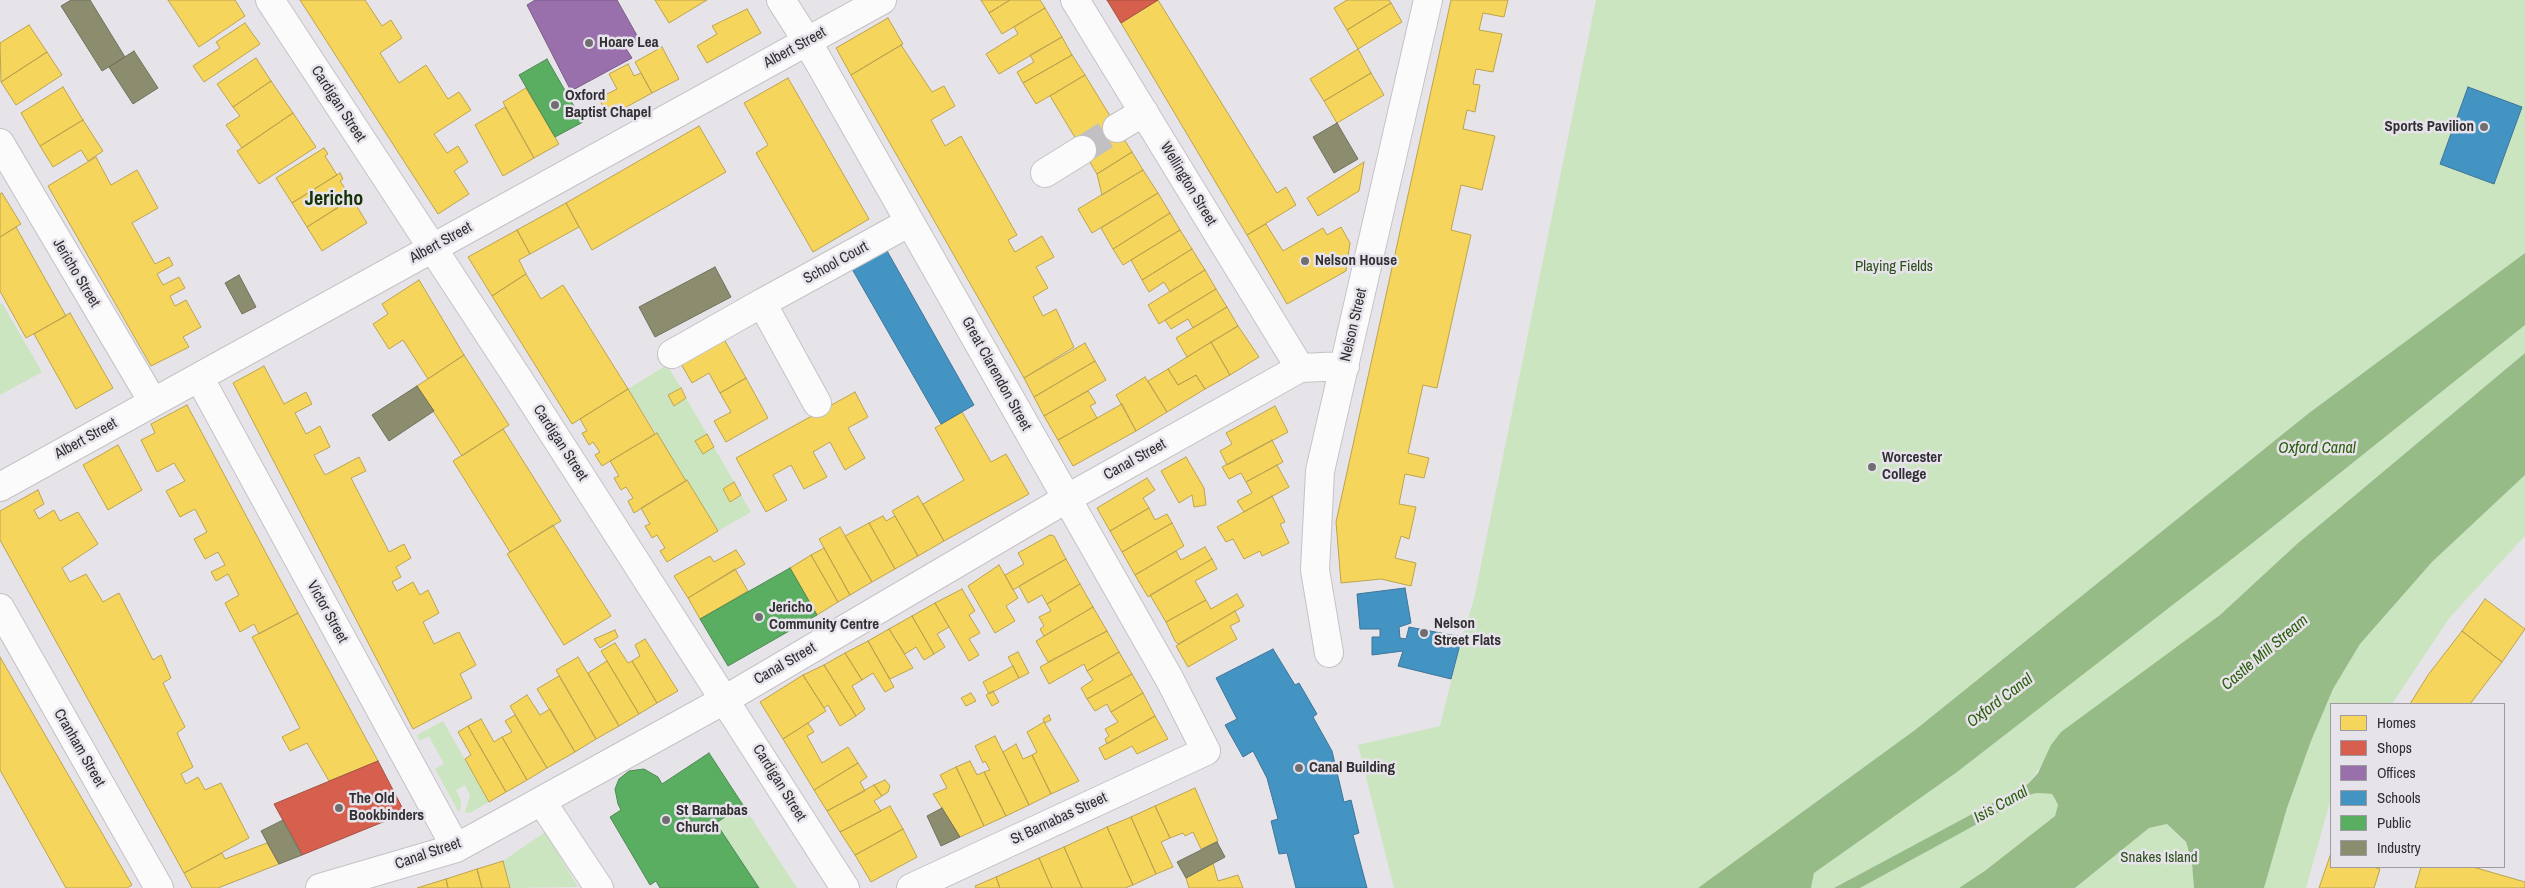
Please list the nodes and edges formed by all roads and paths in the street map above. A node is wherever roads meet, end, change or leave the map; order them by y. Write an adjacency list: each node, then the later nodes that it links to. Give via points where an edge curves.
1 (270, 0): 13 (street, Cardigan Street)
2 (782, 0): 6 (street, Great Clarendon Street)
3 (882, 0): 6 (street, Albert Street)
4 (1075, 0): 7 (street, Wellington Street)
5 (1428, 0): 16 (street, Nelson Street)
6 (808, 41): 12 (street, Great Clarendon Street); 13 (street, Albert Street)
7 (1144, 112): 8 (street); 17 (street, Wellington Street)
8 (1117, 128)
9 (0, 143): 19 (street, Jericho Street)
10 (1082, 150): 11 (street)
11 (1045, 174)
12 (910, 222): 14 (street, School Court); 22 (street, Great Clarendon Street)
13 (432, 248): 18 (street, Albert Street); 25 (street, Cardigan Street)
14 (762, 303): 15 (street, School Court); 20 (street)
15 (672, 354)
16 (1345, 366): 17 (street, Canal Street); 24 (street, Nelson Street, via 1320,471 1318,501 1315,570)
17 (1300, 368): 22 (street, Canal Street)
18 (199, 377): 19 (street, Albert Street); 28 (street, Victor Street)
19 (153, 402): 21 (street, Albert Street)
20 (817, 403)
21 (0, 487)
22 (1066, 499): 25 (street, Canal Street); 26 (street, Great Clarendon Street, via 1170,680)
23 (0, 608): 30 (street, Cranham Street)
24 (1329, 653)
25 (726, 699): 27 (street, Canal Street); 33 (street, Cardigan Street)
26 (1206, 751): 34 (street, St Barnabas Street)
27 (542, 802): 28 (street, Canal Street); 32 (street)
28 (456, 848): 29 (street, Canal Street)
29 (368, 881): 31 (street, Canal Street)
30 (159, 888)
31 (320, 888)
32 (598, 888)
33 (845, 888)
34 (911, 888)

